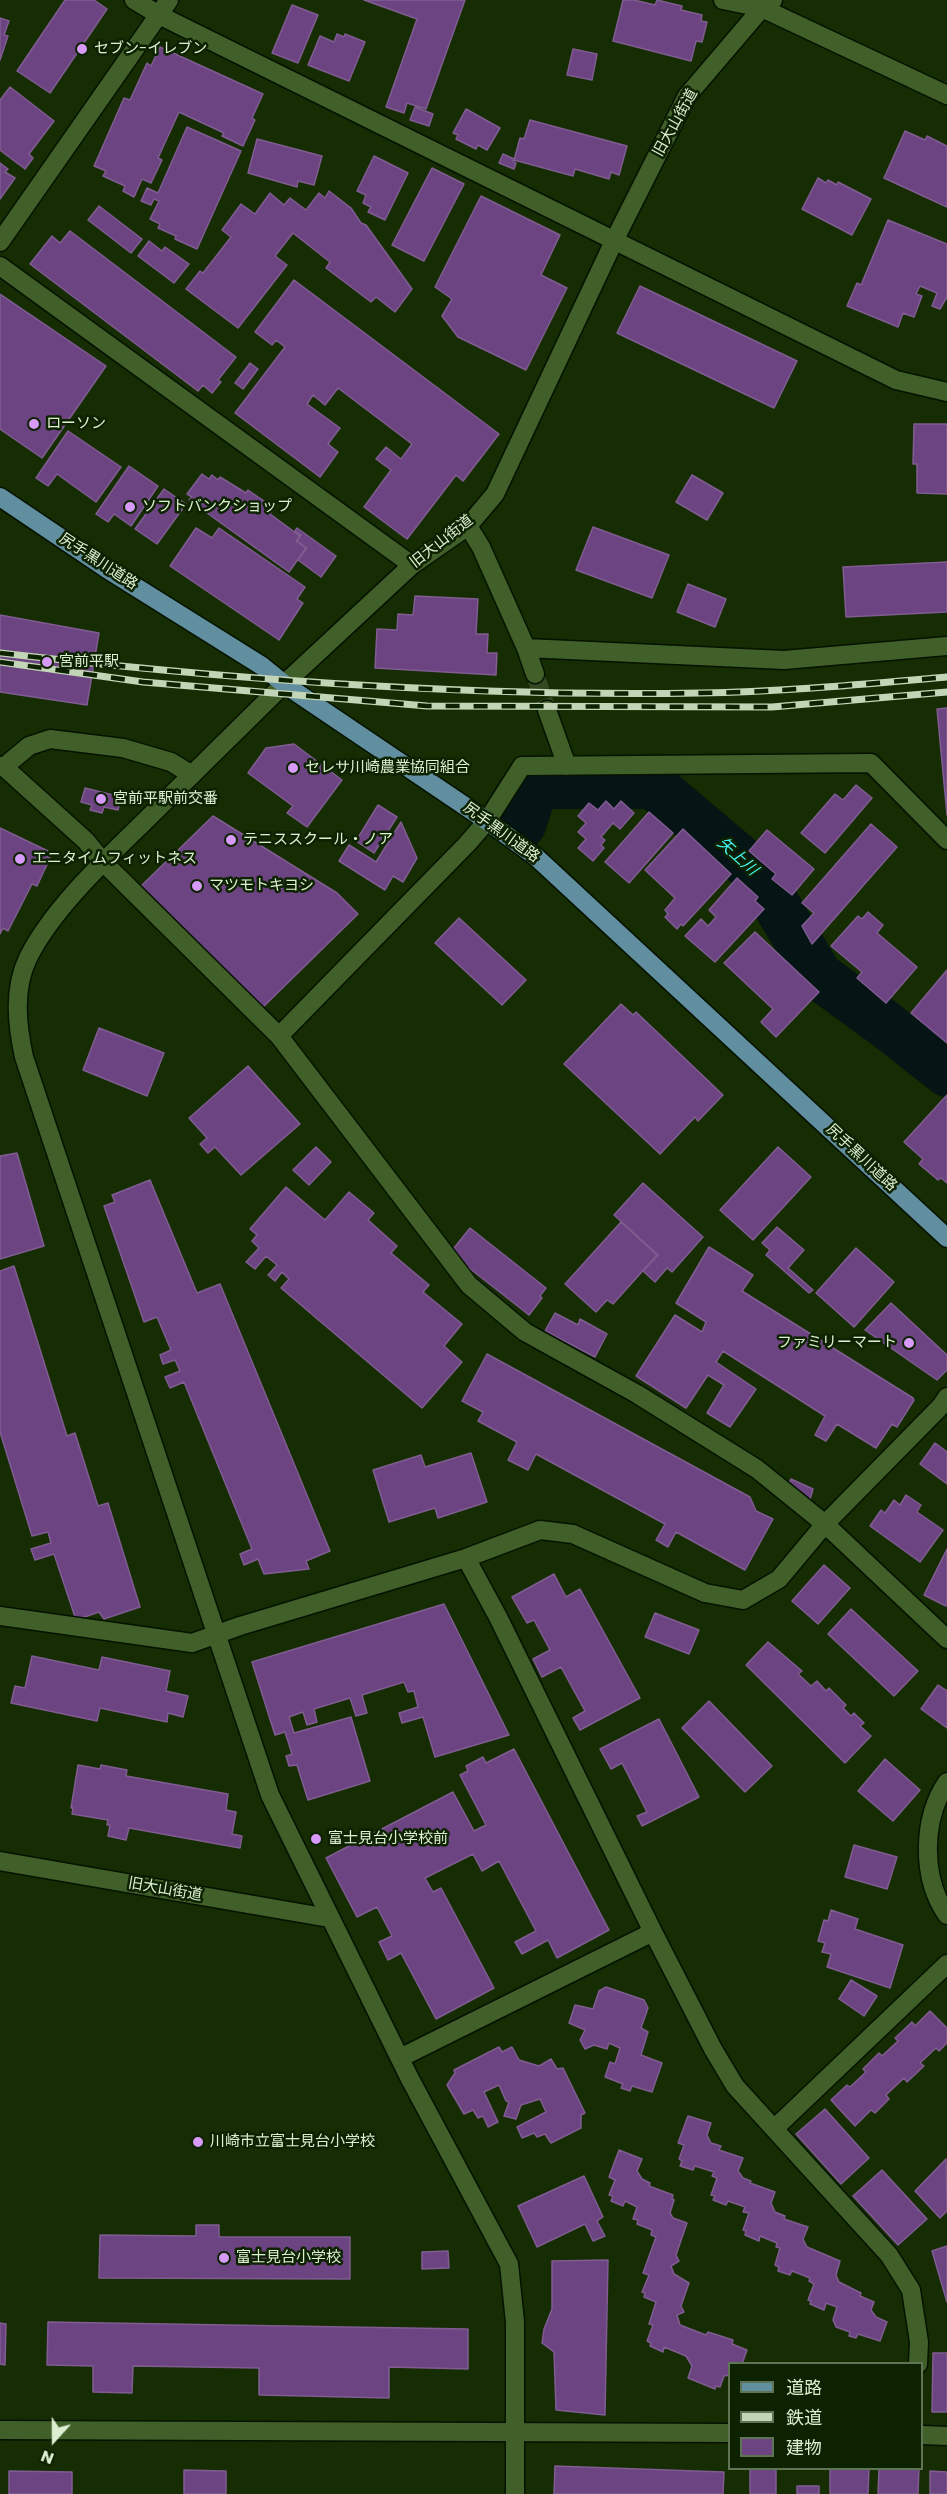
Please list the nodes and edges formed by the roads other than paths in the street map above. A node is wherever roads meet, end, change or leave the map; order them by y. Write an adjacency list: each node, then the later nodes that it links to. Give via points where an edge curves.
1 (134, 0): 4 (street)
2 (723, 0): 3 (street)
3 (767, 4): 5 (street); 6 (street, 旧大山街道, via 687,96)
4 (164, 8): 6 (street); 7 (street)
5 (947, 95)
6 (615, 239): 9 (street, via 896,380); 11 (street, 旧大山街道, via 495,494)
7 (0, 242)
8 (0, 266): 12 (street)
9 (947, 392)
10 (0, 497): 16 (main road, 尻手黒川道路)
11 (468, 526): 12 (street, 旧大山街道); 14 (street)
12 (412, 565): 16 (street, 旧大山街道)
13 (947, 646): 14 (street, via 784,660)
14 (526, 648): 15 (street)
15 (535, 674)
16 (284, 684): 20 (street, 旧大山街道); 21 (main road, 尻手黒川道路)
17 (547, 710): 19 (street)
18 (2, 766): 20 (street, via 29,746 50,738 123,748 171,762); 23 (street)
19 (567, 766): 21 (street, via 522,766); 22 (street, via 871,763)
20 (192, 775): 23 (street, 旧大山街道)
21 (488, 821): 24 (street); 25 (main road, 尻手黒川道路, via 535,856)
22 (947, 840)
23 (104, 862): 24 (street); 30 (street, 旧大山街道, via 55,917 27,959 19,991 17,1025 24,1057)
24 (279, 1036): 27 (street, via 469,1285 525,1332 637,1394 757,1469)
25 (947, 1238)
26 (945, 1405): 27 (street)
27 (825, 1524): 28 (street, via 779,1579 743,1600 705,1593 573,1534 540,1530); 31 (street)
28 (466, 1558): 30 (street); 36 (street)
29 (0, 1616): 30 (street, via 192,1643)
30 (215, 1635): 35 (street, 旧大山街道, via 270,1795)
31 (947, 1639)
32 (947, 1782): 34 (street, via 929,1826 927,1865 940,1906)
33 (0, 1861): 35 (street, 旧大山街道)
34 (947, 1915)
35 (329, 1918): 38 (street, 旧大山街道)
36 (653, 1932): 38 (street); 39 (street, via 735,2086)
37 (947, 1964): 39 (street)
38 (400, 2058): 42 (street, 旧大山街道, via 509,2264)
39 (775, 2128): 40 (street, via 889,2255 911,2290)
40 (918, 2362)
41 (0, 2430): 42 (street)
42 (516, 2432): 43 (street); 46 (street, 旧大山街道)
43 (728, 2433)
44 (923, 2435): 45 (street)
45 (947, 2436)
46 (515, 2494)

